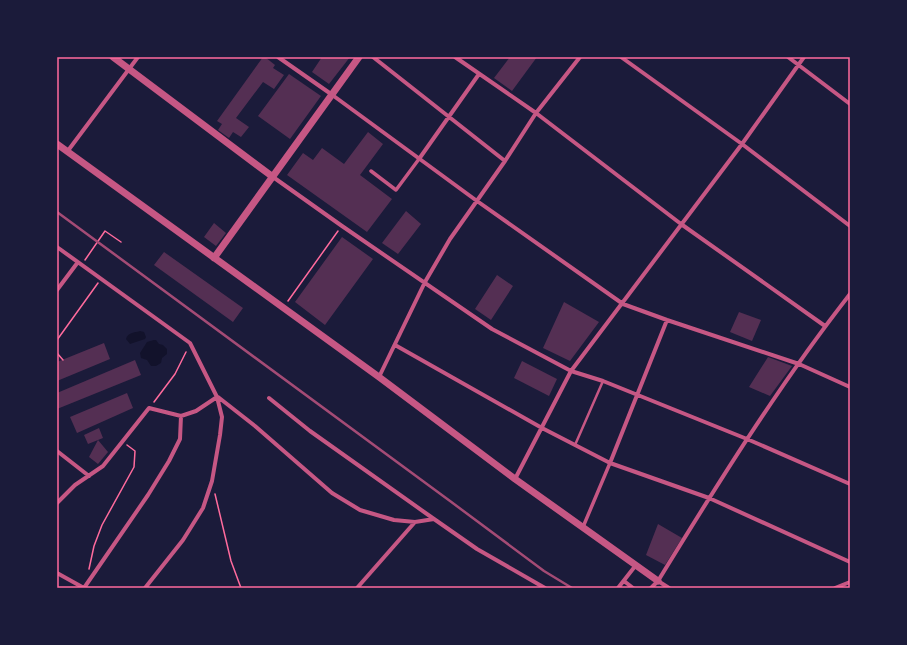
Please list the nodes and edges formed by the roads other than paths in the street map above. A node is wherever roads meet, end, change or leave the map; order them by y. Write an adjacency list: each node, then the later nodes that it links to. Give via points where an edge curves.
1 (114, 57): 12 (street)
2 (138, 57): 12 (street)
3 (278, 57): 14 (street)
4 (359, 57): 14 (street)
5 (373, 57): 17 (street)
6 (455, 57): 13 (street)
7 (580, 57): 16 (street)
8 (621, 57): 19 (street)
9 (788, 57): 11 (street)
10 (804, 57): 11 (street)
11 (798, 65): 15 (street); 19 (street)
12 (129, 68): 20 (street); 24 (street)
13 (479, 74): 16 (street); 17 (street)
14 (331, 94): 21 (street); 24 (street)
15 (850, 104)
16 (536, 113): 22 (street); 26 (street)
17 (449, 117): 21 (street); 22 (street)
18 (57, 144): 20 (street)
19 (742, 144): 26 (street); 27 (street)
20 (67, 152): 29 (street)
21 (419, 159): 23 (street, via 396,190); 25 (street)
22 (505, 161): 25 (street)
23 (371, 171)
24 (272, 177): 29 (street); 31 (street)
25 (477, 201): 31 (street, via 450,238); 34 (street)
26 (681, 224): 34 (street); 36 (street)
27 (850, 226)
28 (57, 247): 30 (street)
29 (214, 258): 40 (street)
30 (81, 262): 32 (street); 44 (street, via 190,343)
31 (425, 282): 37 (street); 39 (street, via 492,329)
32 (57, 290)
33 (850, 294): 36 (street)
34 (623, 304): 35 (street); 39 (street)
35 (667, 320): 38 (street); 43 (street)
36 (825, 326): 38 (street)
37 (395, 345): 40 (street); 47 (street)
38 (799, 364): 42 (street); 48 (street)
39 (571, 371): 41 (street); 47 (street)
40 (379, 377): 53 (street)
41 (603, 381): 43 (street); 49 (lane)
42 (850, 387)
43 (636, 395): 48 (street); 51 (street)
44 (217, 397): 46 (street, via 196,411); 58 (street, via 255,426 332,493 360,510 394,520); 67 (street, via 222,418 220,435 212,481 203,508 183,540)
45 (269, 398): 57 (street, via 310,431)
46 (181, 416): 52 (street, via 149,408 103,466); 66 (street, via 180,439 169,461 148,496)
47 (542, 428): 49 (street); 53 (street)
48 (747, 439): 54 (street); 55 (street)
49 (574, 445): 51 (street)
50 (57, 451): 52 (street)
51 (610, 464): 55 (street); 59 (street)
52 (88, 476): 56 (street)
53 (515, 479): 59 (street)
54 (850, 484)
55 (709, 498): 60 (street); 64 (street)
56 (57, 503)
57 (434, 519): 58 (street); 69 (street, via 477,549)
58 (415, 522): 68 (street)
59 (583, 527): 61 (street)
60 (850, 562)
61 (636, 565): 63 (street); 64 (street)
62 (57, 573): 66 (street)
63 (624, 581): 70 (street); 71 (street)
64 (658, 581): 72 (street); 73 (street)
65 (850, 582): 74 (street)
66 (84, 588)
67 (145, 588)
68 (357, 588)
69 (545, 588)
70 (618, 588)
71 (633, 588)
72 (651, 588)
73 (669, 588)
74 (835, 588)

